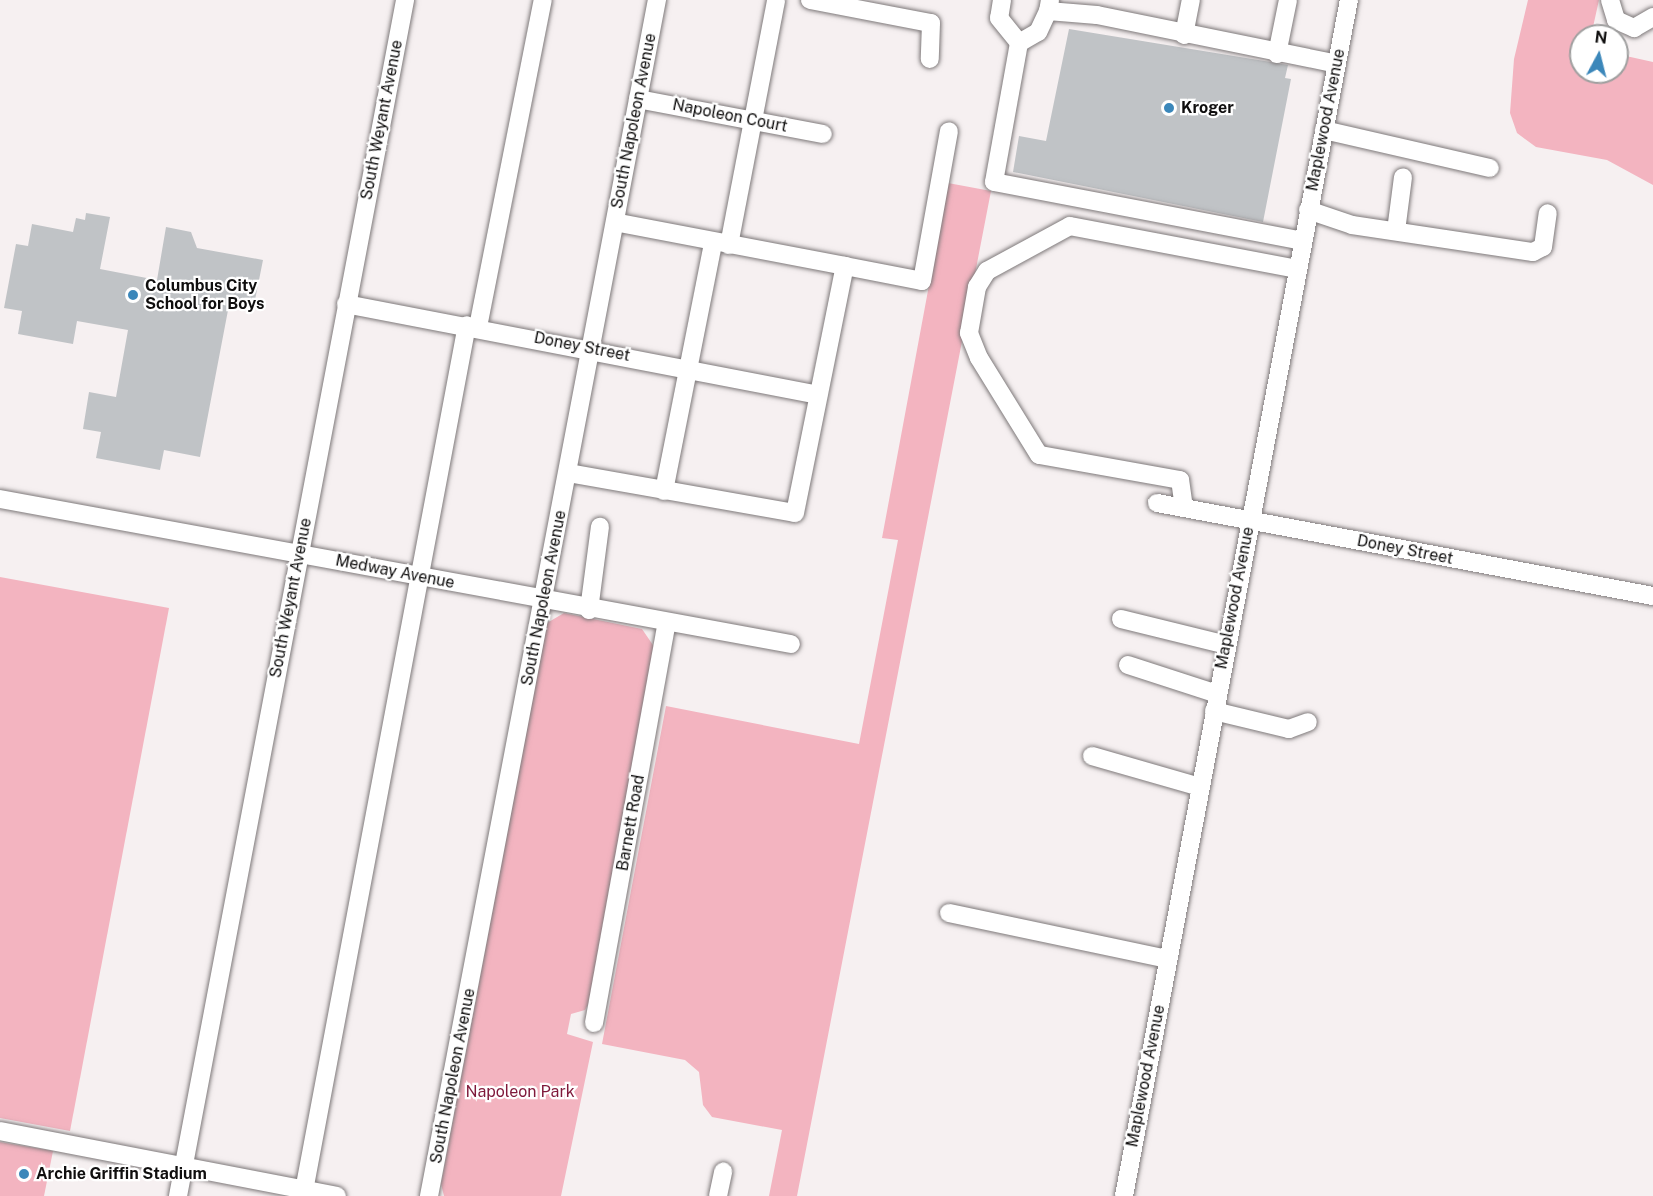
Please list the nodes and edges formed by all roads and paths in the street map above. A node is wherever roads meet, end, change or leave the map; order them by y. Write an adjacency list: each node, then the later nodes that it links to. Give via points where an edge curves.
1 (405, 0): 33 (street, South Weyant Avenue)
2 (543, 0): 34 (street)
3 (657, 0): 18 (street, South Napoleon Avenue)
4 (776, 0): 19 (street)
5 (810, 0): 16 (street, via 931,23)
6 (1002, 0): 14 (street, via 999,18)
7 (1191, 0): 13 (street)
8 (1288, 0): 15 (street)
9 (1349, 0): 17 (street, Maplewood Avenue)
10 (1610, 0): 12 (street, via 1616,20 1625,24 1634,27)
11 (1049, 5): 13 (street); 14 (street, via 1038,32)
12 (1653, 17)
13 (1184, 35): 15 (street)
14 (1019, 43): 29 (street, via 994,182)
15 (1277, 54): 17 (street)
16 (930, 59)
17 (1337, 64): 20 (street, Maplewood Avenue)
18 (638, 99): 19 (street, Napoleon Court); 27 (street, South Napoleon Avenue)
19 (755, 121): 22 (street, Napoleon Court); 30 (street)
20 (1324, 130): 23 (street); 25 (street, Maplewood Avenue)
21 (949, 131): 31 (street, via 922,281)
22 (823, 134)
23 (1490, 168)
24 (1403, 177): 28 (street)
25 (1308, 210): 28 (street); 29 (street, Maplewood Avenue)
26 (1548, 213): 28 (street, via 1543,247 1533,252)
27 (615, 222): 30 (street); 35 (street, South Napoleon Avenue)
28 (1396, 231)
29 (1302, 241): 32 (street, Maplewood Avenue)
30 (721, 244): 31 (street); 36 (street)
31 (845, 266): 37 (street)
32 (1297, 269): 42 (street, via 1070,226 987,271 977,287 969,333 979,358 1039,455 1180,480); 43 (street, Maplewood Avenue)
33 (346, 304): 34 (street, Doney Street); 45 (street, South Weyant Avenue)
34 (473, 326): 35 (street, Doney Street); 46 (street)
35 (591, 348): 36 (street, Doney Street); 38 (street, South Napoleon Avenue)
36 (688, 369): 37 (street, Doney Street); 39 (street)
37 (818, 394): 39 (street, via 795,513)
38 (568, 473): 39 (street); 48 (street, South Napoleon Avenue)
39 (664, 491)
40 (0, 499): 45 (street, Medway Avenue)
41 (1157, 503): 42 (street, Doney Street)
42 (1184, 508): 43 (street, Doney Street)
43 (1250, 518): 47 (street, Doney Street); 53 (street, Maplewood Avenue)
44 (600, 528): 49 (street)
45 (300, 554): 46 (street, Medway Avenue); 63 (street, South Weyant Avenue)
46 (421, 577): 48 (street, Medway Avenue); 65 (street)
47 (1653, 596)
48 (543, 601): 49 (street, Medway Avenue); 68 (street, South Napoleon Avenue)
49 (589, 610): 51 (street, Medway Avenue)
50 (1121, 619): 53 (street)
51 (667, 623): 52 (street, Medway Avenue); 61 (street, Barnett Road)
52 (791, 644)
53 (1227, 645): 55 (street, Maplewood Avenue)
54 (1128, 665): 55 (street)
55 (1216, 703): 56 (street, via 1289,729); 58 (street, Maplewood Avenue)
56 (1308, 722)
57 (1092, 756): 58 (street)
58 (1200, 787): 60 (street, Maplewood Avenue)
59 (949, 914): 60 (street)
60 (1168, 959): 70 (street, Maplewood Avenue)
61 (594, 1023)
62 (0, 1131): 63 (street)
63 (184, 1166): 65 (street); 66 (street, South Weyant Avenue)
64 (723, 1172): 69 (street)
65 (304, 1193): 67 (street)
66 (178, 1196)
67 (337, 1196)
68 (429, 1196)
69 (718, 1196)
70 (1124, 1196)

